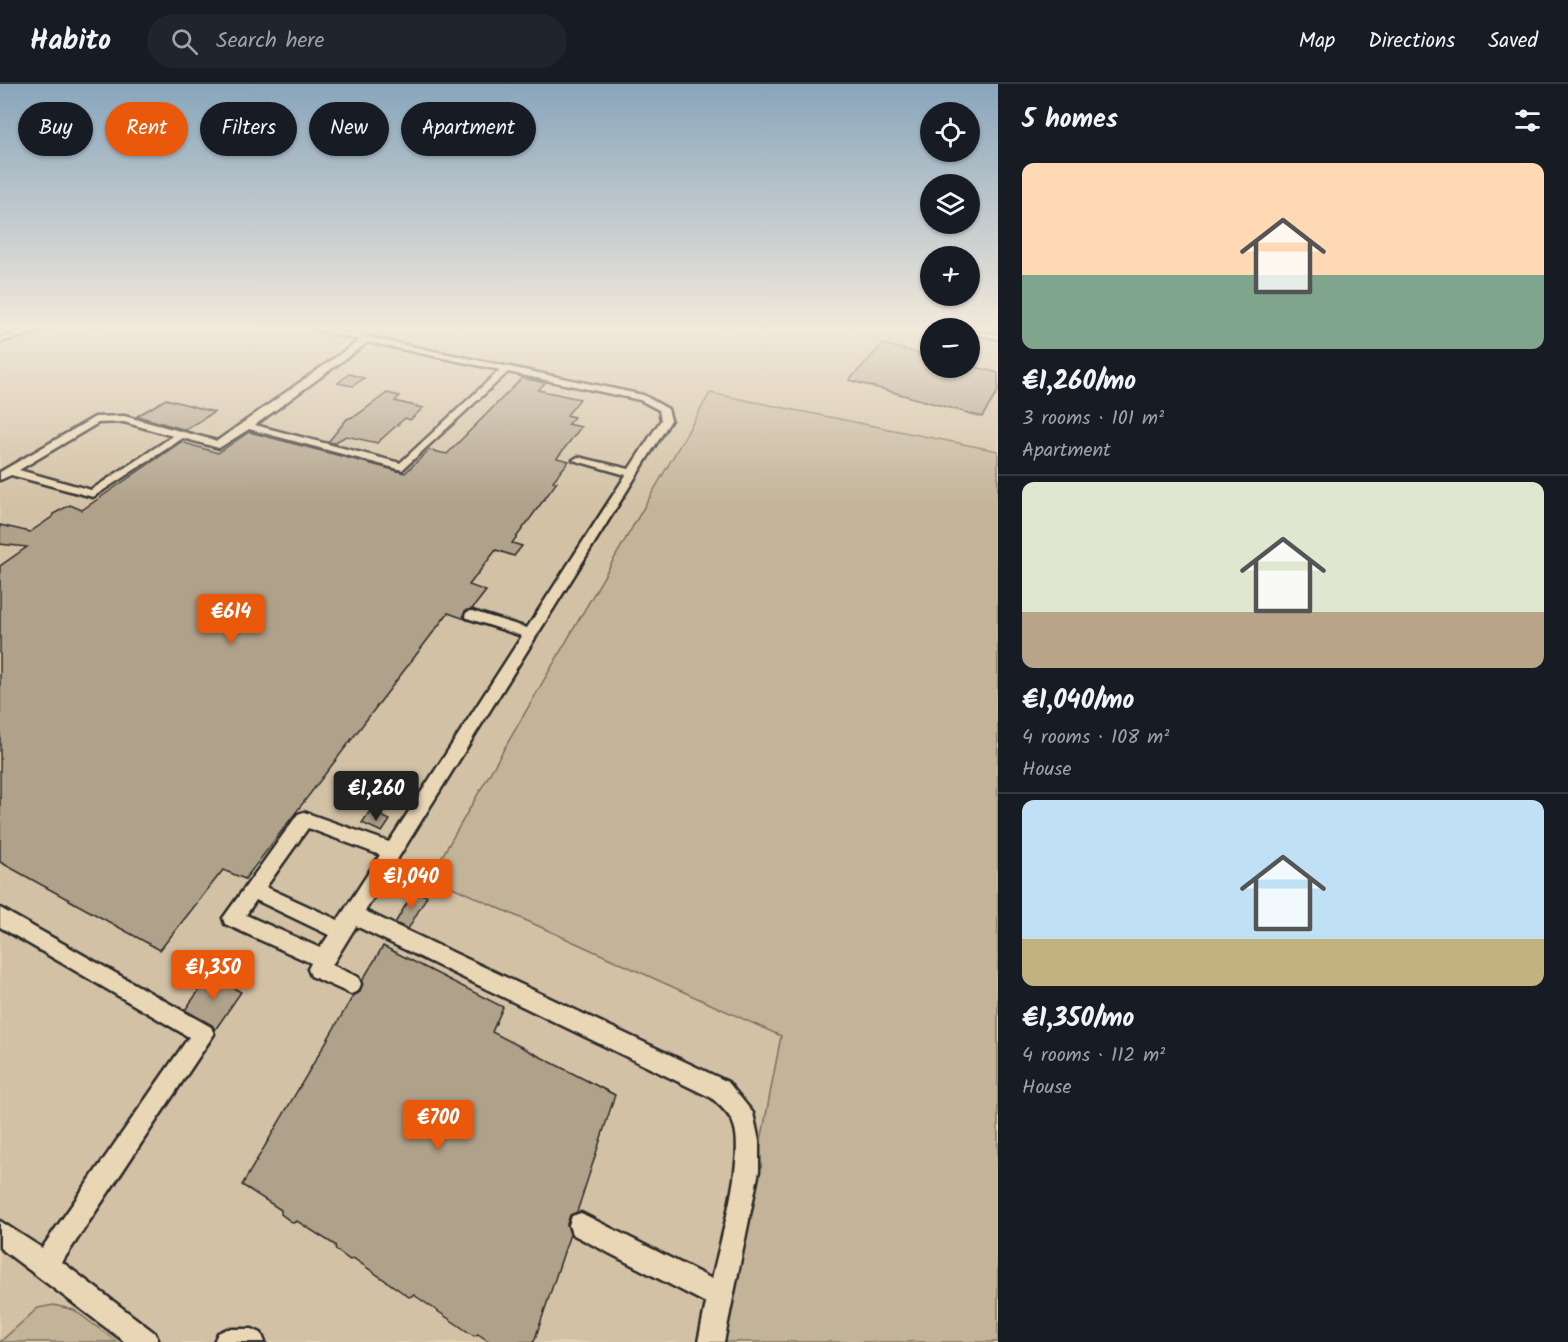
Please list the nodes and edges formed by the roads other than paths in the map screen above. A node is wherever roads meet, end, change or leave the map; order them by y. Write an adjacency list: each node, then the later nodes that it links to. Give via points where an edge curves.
1 (300, 388): 4 (street)
2 (486, 388): 4 (street, via 402,467)
3 (594, 388): 8 (street, via 643,398 663,409 666,420)
4 (247, 426): 5 (street, via 219,445)
5 (181, 435): 7 (street, via 124,419 95,420); 7 (street, via 93,494)
6 (578, 460): 8 (street)
7 (10, 471): 9 (street)
8 (632, 473): 11 (street)
9 (0, 477)
10 (472, 615): 11 (street)
11 (530, 634): 12 (street)
12 (392, 851): 13 (street, via 304,819); 15 (street)
13 (253, 890): 15 (street); 16 (street, via 232,918)
14 (0, 917): 20 (street, via 204,1034)
15 (347, 923): 16 (street); 21 (street, via 720,1090 745,1121 748,1141 747,1171)
16 (324, 959): 17 (street, via 318,969)
17 (351, 984)
18 (581, 1225): 21 (street)
19 (0, 1233): 20 (street)
20 (45, 1265): 22 (street)
21 (721, 1297): 25 (street)
22 (146, 1342)
23 (227, 1342): 24 (street)
24 (252, 1342)
25 (711, 1342)

